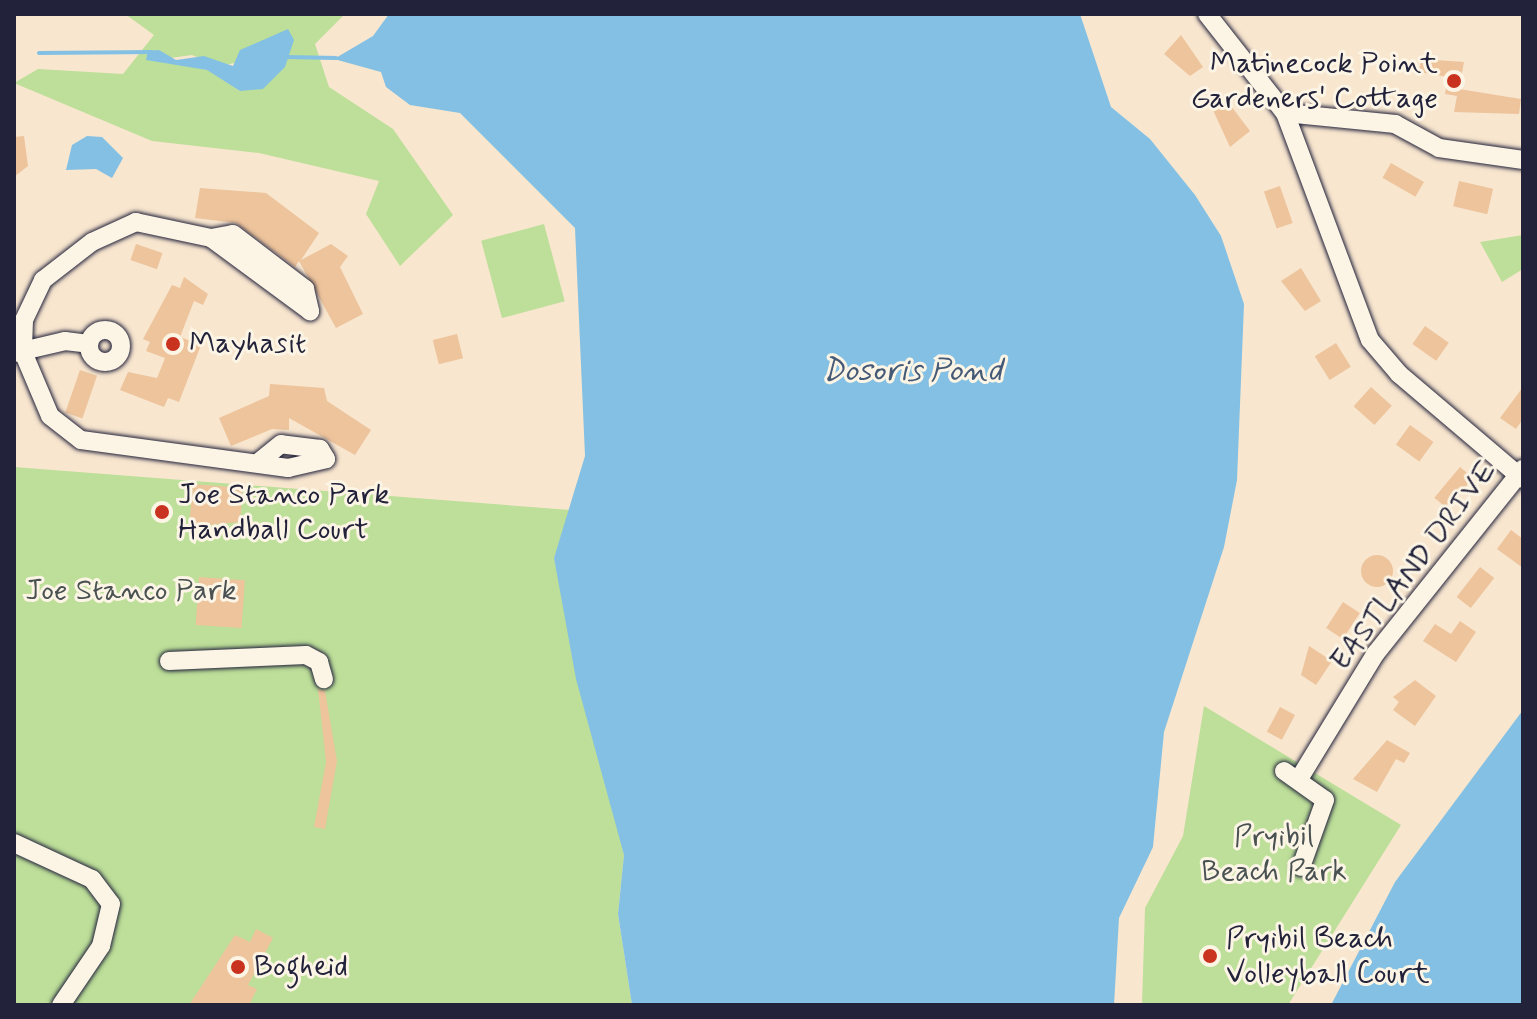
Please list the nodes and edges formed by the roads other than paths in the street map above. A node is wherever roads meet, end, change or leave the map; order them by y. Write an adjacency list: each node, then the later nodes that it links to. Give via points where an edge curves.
1 (1207, 14): 2 (street)
2 (1285, 113): 3 (street, via 1395,124 1439,148); 8 (street, via 1370,340 1399,374)
3 (1523, 160)
4 (211, 238): 4 (street, via 299,309 310,311 305,289 233,234); 6 (street, via 136,222 92,242 35,290)
5 (89, 344): 6 (street, via 65,341)
6 (18, 352): 7 (street, via 50,416 81,440)
7 (260, 461)
8 (1521, 474): 12 (street, EASTLAND DRIVE, via 1376,653 1292,775 1325,800)
9 (169, 661): 10 (street, via 306,655 319,662)
10 (324, 679)
11 (14, 843): 13 (street, via 92,879 111,904 101,946)
12 (1301, 867)
13 (61, 1005)

